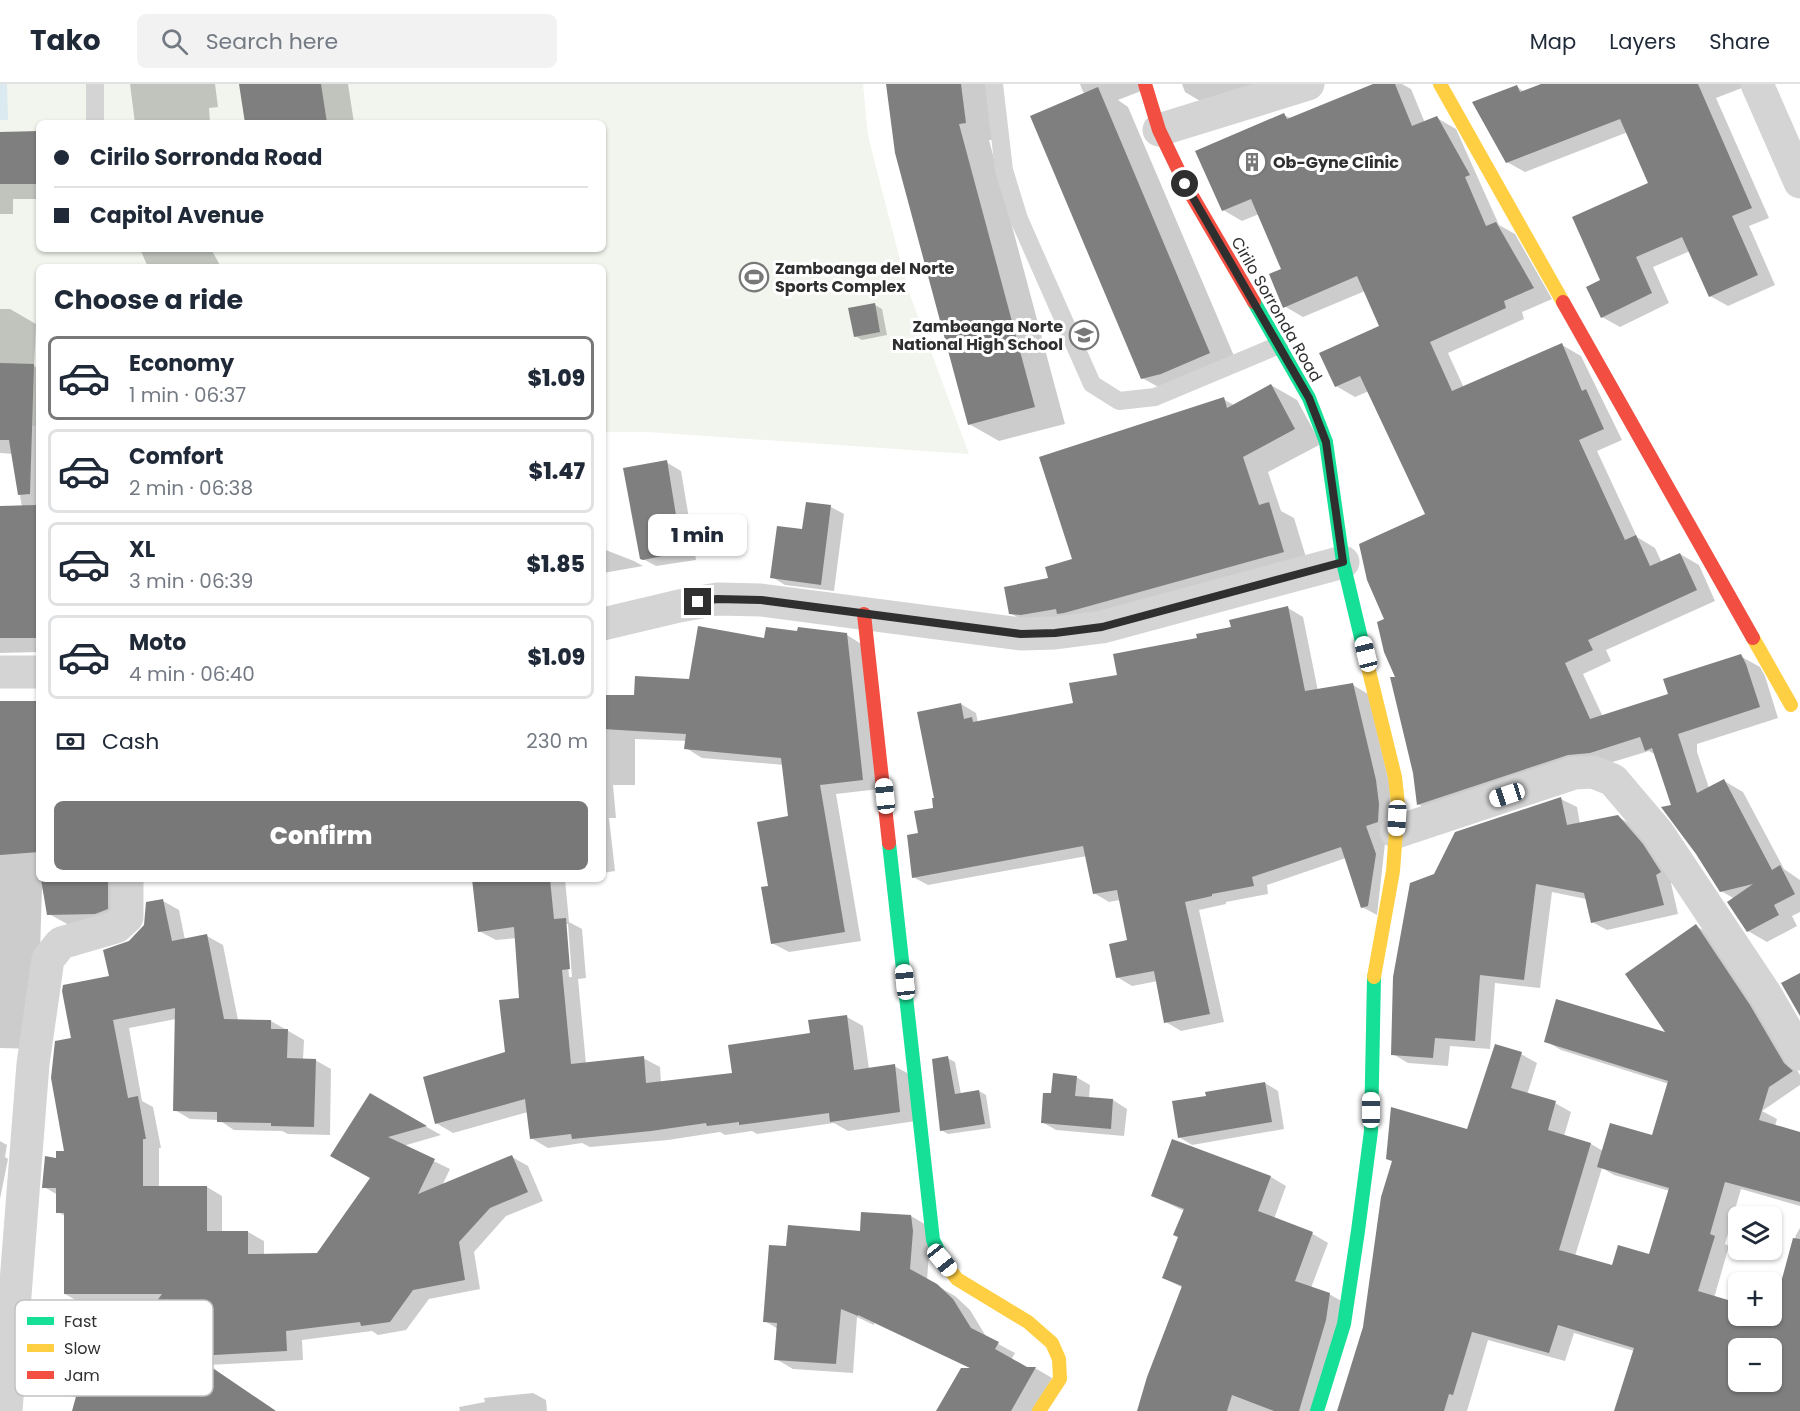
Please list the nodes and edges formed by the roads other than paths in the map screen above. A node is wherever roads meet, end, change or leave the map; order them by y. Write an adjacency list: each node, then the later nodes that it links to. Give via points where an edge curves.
1 (95, 84): 7 (lane)
2 (994, 84): 10 (lane, via 1004,170 1019,219 1092,384 1119,400 1155,397)
3 (1145, 84): 8 (street, Cirilo Sorronda Road)
4 (1308, 84): 8 (street)
5 (1440, 84): 16 (street)
6 (1758, 84): 9 (street)
7 (95, 120)
8 (1159, 130): 10 (street, Cirilo Sorronda Road, via 1185,184)
9 (1800, 182)
10 (1279, 345): 11 (street, Cirilo Sorronda Road, via 1309,398 1326,442)
11 (1343, 562): 12 (street, via 1102,627 1055,633 1021,634); 17 (street, Cirilo Sorronda Road, via 1395,777)
12 (864, 614): 13 (street, via 761,600 717,599); 21 (street, via 933,1240 957,1279 1028,1322 1052,1343 1059,1359 1060,1379)
13 (606, 623)
14 (0, 672): 15 (street)
15 (36, 672)
16 (1791, 705)
17 (1396, 832): 19 (street, via 1574,773 1593,772 1612,780 1658,833 1766,995); 22 (street, Cirilo Sorronda Road, via 1374,975 1371,1131 1359,1231 1344,1323)
18 (127, 882): 20 (street, via 127,917 123,922 61,943 48,959 33,1064)
19 (1800, 1054)
20 (6, 1411)
21 (1039, 1411)
22 (1317, 1411)

